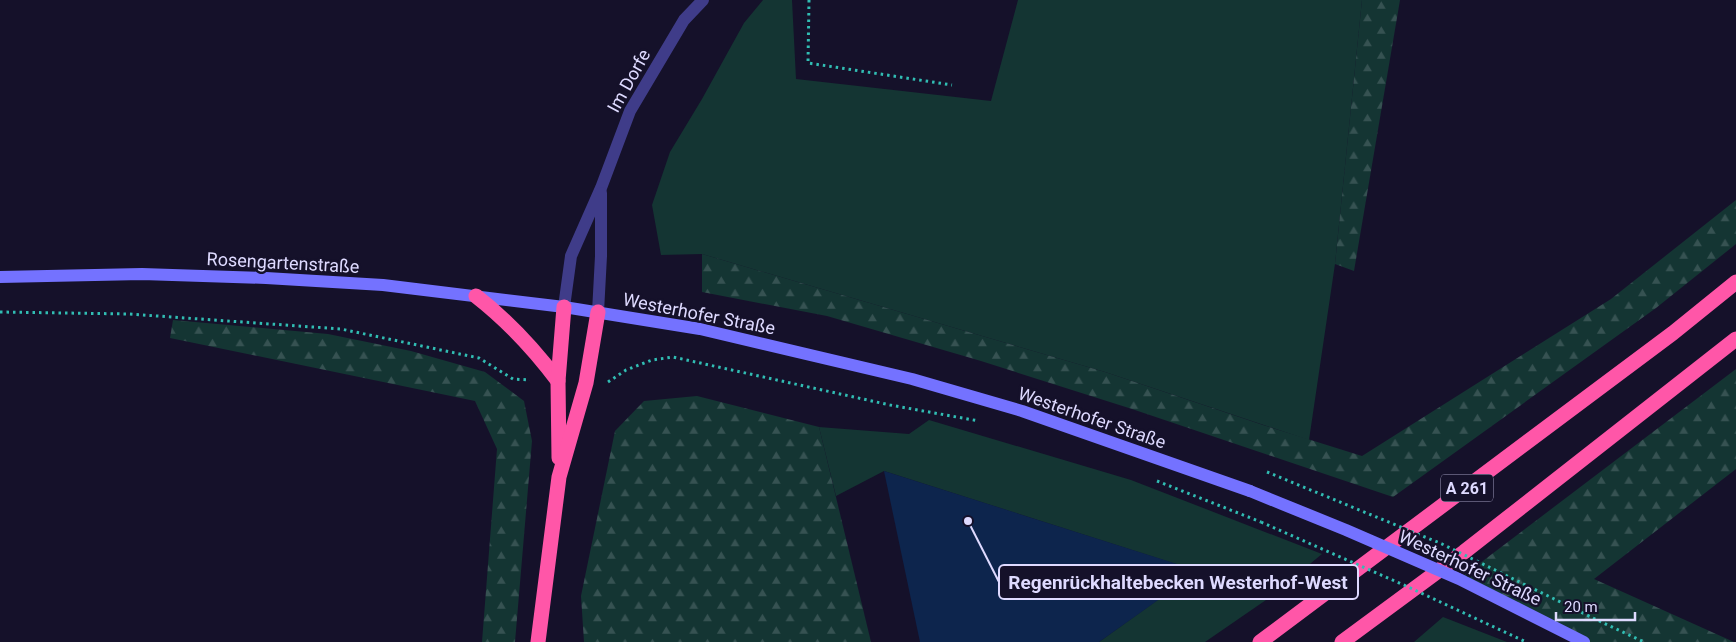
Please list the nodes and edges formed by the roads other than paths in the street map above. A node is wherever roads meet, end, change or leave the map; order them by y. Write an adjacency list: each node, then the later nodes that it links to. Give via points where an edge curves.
1 (703, 0): 2 (street, Im Dorfe, via 684,20 630,111)
2 (601, 188): 6 (street, Im Dorfe, via 571,256); 7 (street, Im Dorfe)
3 (0, 277): 5 (main road, Rosengartenstraße, via 142,274 266,278 383,285)
4 (1736, 282): 13 (highway, A 261, via 1657,345)
5 (476, 296): 6 (main road, Rosengartenstraße); 9 (highway, via 519,333)
6 (564, 307): 7 (main road, Westerhofer Straße); 9 (highway)
7 (598, 312): 10 (highway, via 586,382); 16 (main road, Westerhofer Straße, bridge, via 700,329 912,379 1022,411 1250,492 1346,530 1459,579)
8 (1736, 339): 11 (highway, A 261)
9 (558, 381): 10 (highway)
10 (559, 477): 12 (highway)
11 (1404, 596): 14 (highway, A 261); 15 (highway)
12 (538, 642)
13 (1260, 642)
14 (1342, 642)
15 (1359, 642)
16 (1584, 642)

